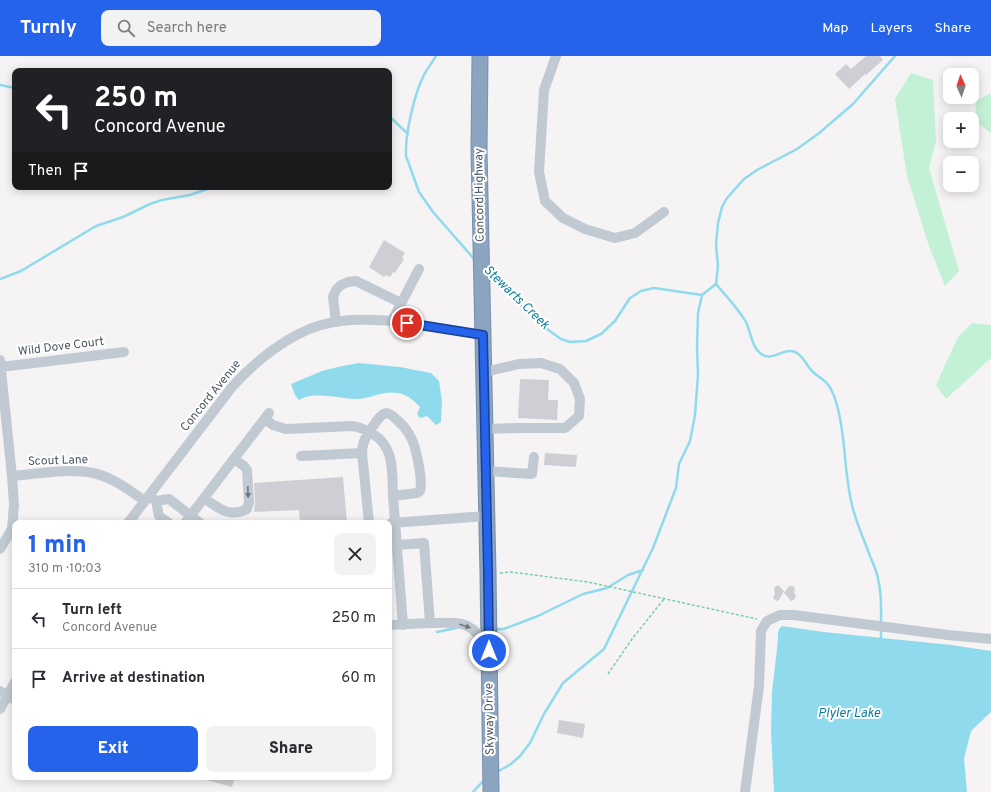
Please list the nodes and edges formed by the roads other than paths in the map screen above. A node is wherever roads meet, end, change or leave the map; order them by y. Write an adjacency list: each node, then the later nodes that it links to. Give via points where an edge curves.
1 (480, 56): 8 (highway, Concord Highway, via 479,150)
2 (556, 56): 3 (street, via 544,90 538,172 545,201 563,218 585,229 615,238 635,233)
3 (664, 212)
4 (419, 270): 5 (street)
5 (401, 303): 6 (street); 7 (street, via 356,281 348,282 341,285 333,297)
6 (392, 321): 7 (street, Concord Avenue); 8 (street, Concord Avenue)
7 (336, 322): 22 (street, Concord Avenue, via 296,335 245,372)
8 (483, 335): 11 (highway, Skyway Drive)
9 (124, 352): 10 (street, Wild Dove Court)
10 (1, 363): 19 (street)
11 (484, 372): 12 (highway, Skyway Drive); 12 (street, via 518,364 541,363 560,369 574,383 580,399 579,416 565,428)
12 (485, 429): 18 (highway, Skyway Drive)
13 (368, 432): 14 (street, via 362,444); 17 (street, via 352,426 286,429 273,425 267,416); 20 (street, via 378,437 389,452 392,460); 20 (street, via 377,420 387,413 410,435 419,464 420,492)
14 (362, 453): 15 (street); 28 (street)
15 (301, 456)
16 (534, 457): 18 (street, via 532,474)
17 (234, 458): 21 (street); 21 (street, one-way to 21, via 247,470 247,509 226,511)
18 (486, 471): 23 (highway, Skyway Drive)
19 (12, 476): 22 (street, Scout Lane, via 75,471 94,473); 25 (street)
20 (393, 496): 29 (street)
21 (204, 498): 24 (street)
22 (150, 499): 24 (street, via 169,500); 26 (street, Concord Avenue); 27 (street, via 159,516)
23 (486, 516): 29 (street); 37 (highway, Skyway Drive)
24 (187, 519)
25 (13, 520)
26 (131, 520)
27 (165, 520)
28 (369, 520)
29 (392, 523): 31 (street)
30 (12, 529): 32 (street)
31 (397, 545): 33 (street, via 424,543); 34 (street)
32 (0, 549)
33 (430, 623): 34 (street); 37 (street, one-way to 37, via 463,624 470,627)
34 (403, 624): 35 (street)
35 (392, 625)
36 (991, 639): 41 (street, via 794,615 780,615 767,620 761,631 759,686)
37 (489, 651): 40 (highway, Skyway Drive)
38 (8, 695): 39 (street)
39 (0, 708)
40 (491, 792)
41 (745, 792)

